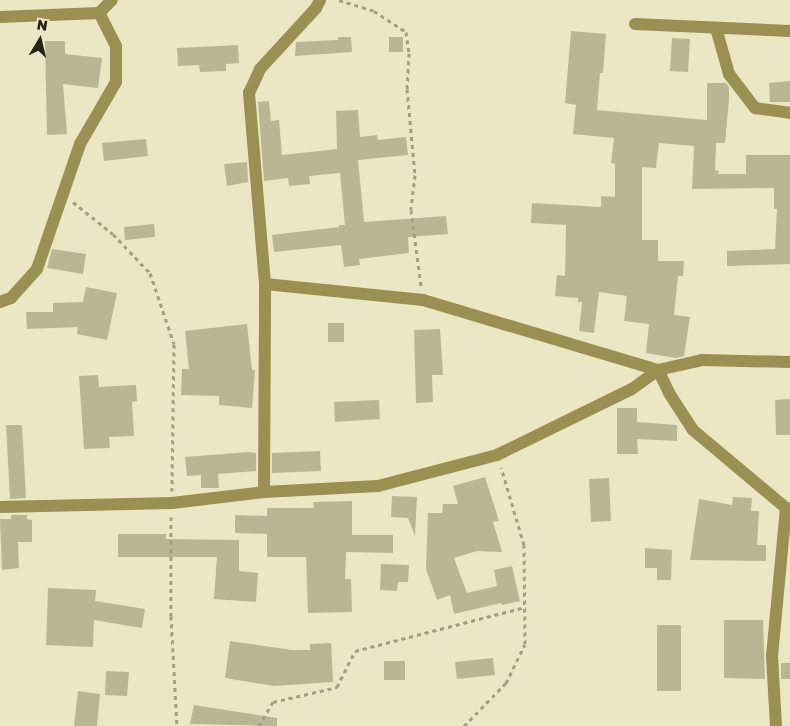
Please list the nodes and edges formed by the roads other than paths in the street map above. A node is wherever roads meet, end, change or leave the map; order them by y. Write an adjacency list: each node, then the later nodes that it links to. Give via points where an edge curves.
1 (112, 0): 3 (street)
2 (320, 0): 9 (street, via 260,69 249,93)
3 (99, 14): 4 (street); 10 (street, via 116,46 116,82 80,144 37,269 10,298)
4 (0, 17)
5 (635, 24): 6 (street)
6 (716, 28): 7 (street); 8 (street, via 729,74 755,108)
7 (790, 30)
8 (790, 113)
9 (265, 284): 12 (street, via 423,300); 13 (street)
10 (0, 302)
11 (790, 362): 12 (street, via 702,360)
12 (658, 370): 13 (street, via 632,389 497,454 378,486); 15 (street, via 693,430)
13 (264, 492): 14 (street, via 172,503)
14 (0, 506)
15 (788, 508): 16 (street, via 772,656)
16 (776, 726)

